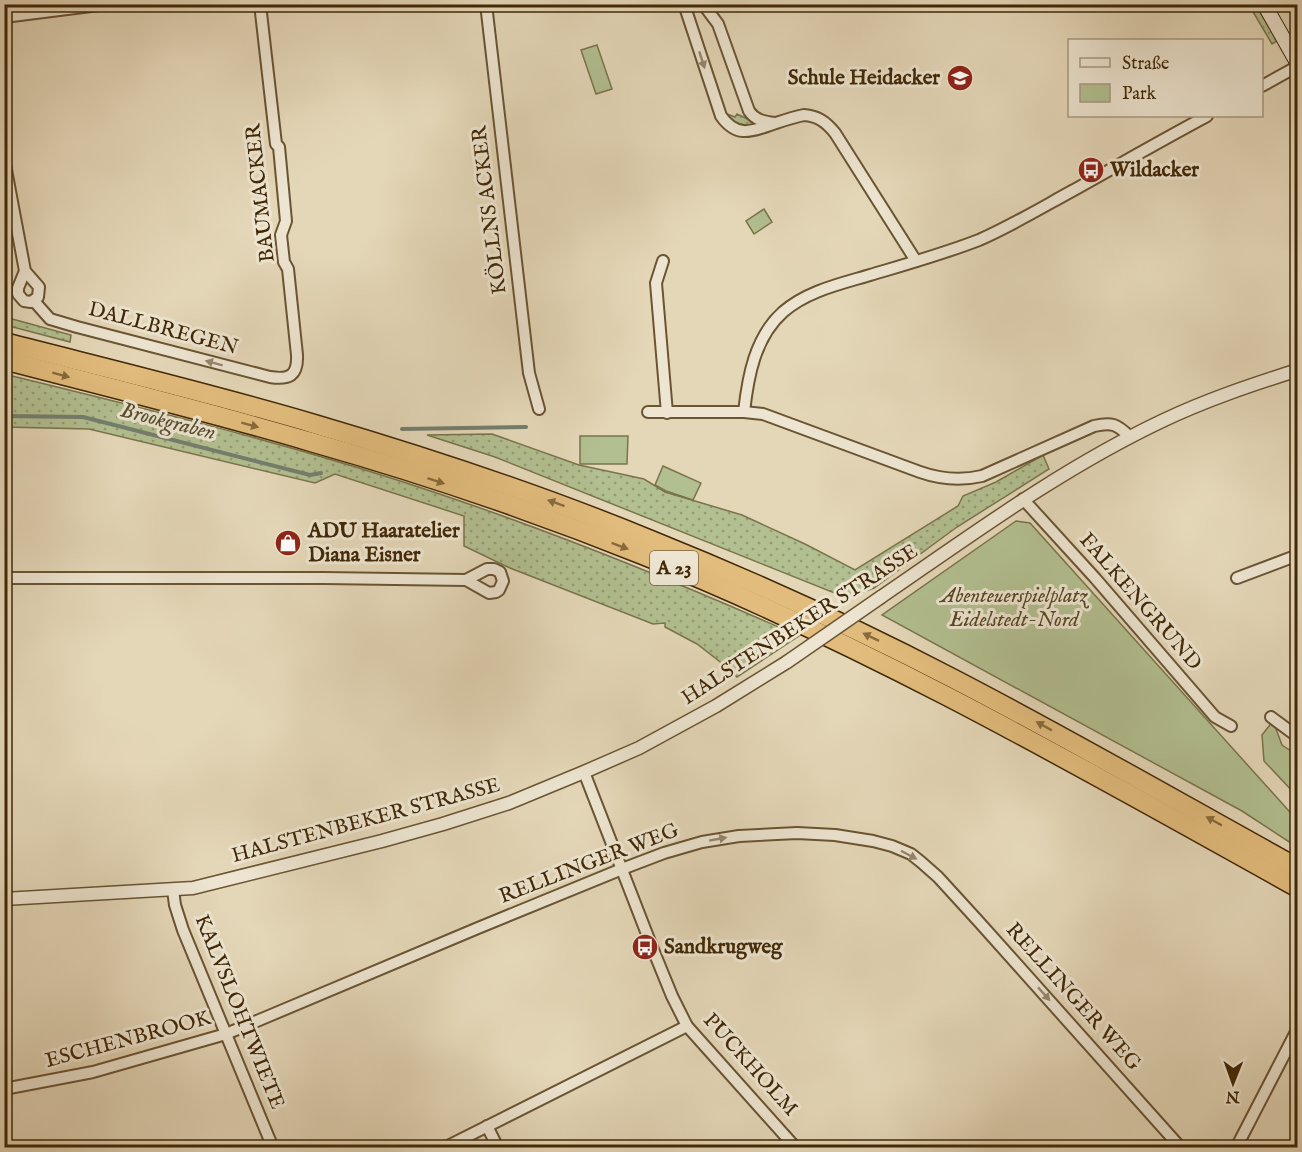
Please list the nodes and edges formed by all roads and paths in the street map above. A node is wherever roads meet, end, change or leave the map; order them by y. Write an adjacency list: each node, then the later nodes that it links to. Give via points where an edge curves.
1 (107, 4): 7 (street)
2 (260, 4): 20 (street, BAUMACKER, via 286,221 281,235 297,359)
3 (486, 4): 21 (street, KÖLLNS ACKER, via 529,373)
4 (684, 4): 11 (street, one-way to 11, via 726,123 738,130 752,131)
5 (703, 4): 11 (street, via 718,24 749,111 755,118)
6 (1264, 4): 8 (main road)
7 (4, 16)
8 (1298, 65): 9 (street)
9 (1263, 85)
10 (1205, 117): 14 (street, via 1006,227)
11 (775, 123): 14 (street, via 812,116 828,125)
12 (4, 159): 15 (street, DALLBREGEN)
13 (663, 261): 24 (street, via 656,283)
14 (916, 261): 23 (street, via 814,293 784,311 758,347)
15 (25, 271): 16 (street, DALLBREGEN, via 39,287); 16 (street, DALLBREGEN, via 18,294 24,301)
16 (34, 301): 20 (street, DALLBREGEN, one-way to 16, via 270,377 77,327 50,319)
17 (4, 342): 35 (highway, A 23, one-way to 17, via 1028,718 867,635 650,539 487,478 376,442)
18 (4, 360): 37 (highway, A 23, one-way to 37, via 360,456 644,555 741,596 939,691)
19 (1298, 369): 25 (street, HALSTENBEKER STRASSE, via 1221,395)
20 (291, 375)
21 (539, 409)
22 (648, 412): 24 (street)
23 (744, 412): 24 (street); 25 (street, via 763,414 920,472 950,479 982,476 1105,423 1113,424)
24 (667, 413)
25 (1130, 437): 26 (street, HALSTENBEKER STRASSE)
26 (1020, 501): 32 (street, FALKENGRUND, via 1095,578 1215,717); 34 (street, HALSTENBEKER STRASSE, bridge, via 733,696 639,748)
27 (1298, 555): 29 (street)
28 (4, 578): 30 (street)
29 (1237, 578)
30 (466, 580)
31 (1271, 717): 33 (street)
32 (1231, 726)
33 (1298, 737)
34 (584, 772): 36 (street, PUCKHOLM); 38 (street, HALSTENBEKER STRASSE, via 509,802 409,834)
35 (1298, 867)
36 (622, 869): 40 (street, PUCKHOLM); 42 (street, RELLINGER WEG); 49 (street, RELLINGER WEG, one-way to 49, via 702,842 772,833 835,835 911,854 938,877)
37 (1298, 888)
38 (173, 890): 39 (street, HALSTENBEKER STRASSE); 42 (street, KALVSLOHTWIETE, via 183,930)
39 (4, 899)
40 (687, 1026): 44 (street); 48 (street, PUCKHOLM)
41 (1298, 1028): 50 (street)
42 (225, 1034): 43 (street, ESCHENBROOK, via 93,1072); 45 (street, KALVSLOHTWIETE)
43 (4, 1089)
44 (487, 1126): 46 (street); 47 (street)
45 (273, 1148)
46 (444, 1148)
47 (498, 1148)
48 (796, 1148)
49 (1181, 1148)
50 (1236, 1148)

